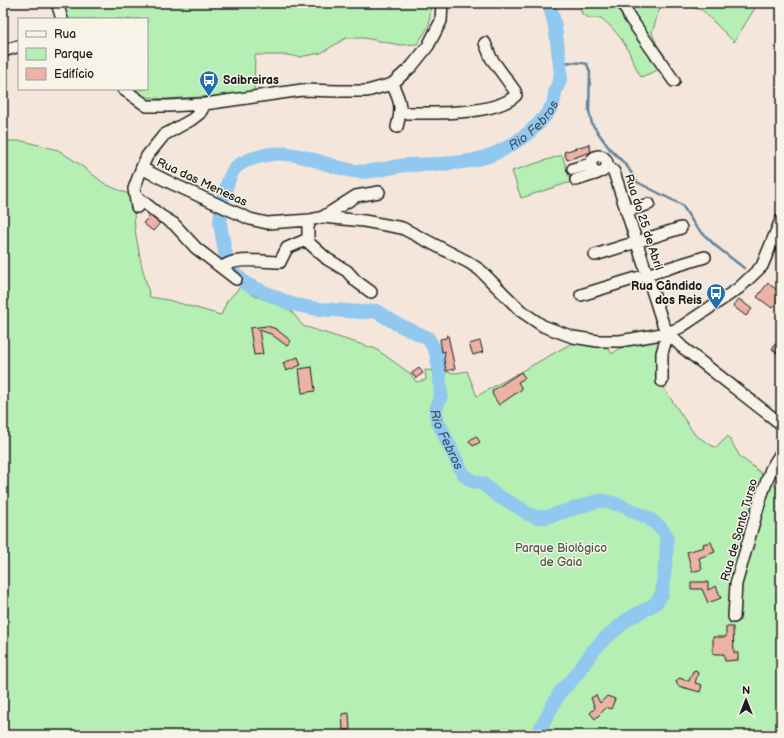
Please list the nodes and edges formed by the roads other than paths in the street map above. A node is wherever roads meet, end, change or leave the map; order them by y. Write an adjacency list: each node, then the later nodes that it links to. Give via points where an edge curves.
1 (56, 3): 4 (street)
2 (442, 3): 9 (street, via 441,21 428,46 412,66)
3 (623, 3): 8 (street, via 630,18)
4 (62, 18)
5 (485, 44): 12 (street, via 491,58 515,92 516,95 510,100 468,112)
6 (18, 46): 7 (street)
7 (3, 51)
8 (674, 81)
9 (392, 84): 11 (street, via 366,91 302,90); 12 (street)
10 (124, 90): 11 (street, via 147,106)
11 (204, 104): 16 (street, Rua das Menesas, via 200,113 191,120 164,135 147,156)
12 (401, 113): 13 (street)
13 (397, 128)
14 (590, 164): 15 (street, Rua do 25 de Abril, via 593,158 600,156 607,160); 17 (street); 17 (street, Rua do 25 de Abril, via 575,175)
15 (608, 166): 17 (street, Rua do 25 de Abril); 20 (street, Rua do 25 de Abril, via 614,172)
16 (142, 167): 22 (street, Rua das Menesas, via 250,219 266,223); 29 (street, via 134,188 136,202 174,224 210,261)
17 (598, 173)
18 (379, 192): 21 (street, via 356,196)
19 (649, 204): 20 (street)
20 (626, 211): 26 (street, Rua do 25 de Abril)
21 (323, 217): 22 (street); 34 (street, via 364,220 402,228 468,262 480,270 521,311 543,326 572,337 616,341)
22 (310, 220): 25 (street)
23 (781, 220): 34 (street, via 762,266 739,288)
24 (681, 228): 26 (street)
25 (308, 240): 29 (street, via 287,248 280,262); 32 (street, via 327,259)
26 (636, 242): 27 (street); 30 (street, Rua do 25 de Abril)
27 (595, 255)
28 (704, 257): 30 (street)
29 (227, 265): 31 (street)
30 (647, 275): 33 (street); 34 (street, Rua do 25 de Abril)
31 (236, 279)
32 (371, 292)
33 (581, 295)
34 (668, 333): 35 (street, via 662,353); 36 (street)
35 (662, 381)
36 (781, 424)
37 (781, 453): 38 (street, Rua de Santo Turso, via 771,469 761,497 740,570 736,584)
38 (734, 617)

